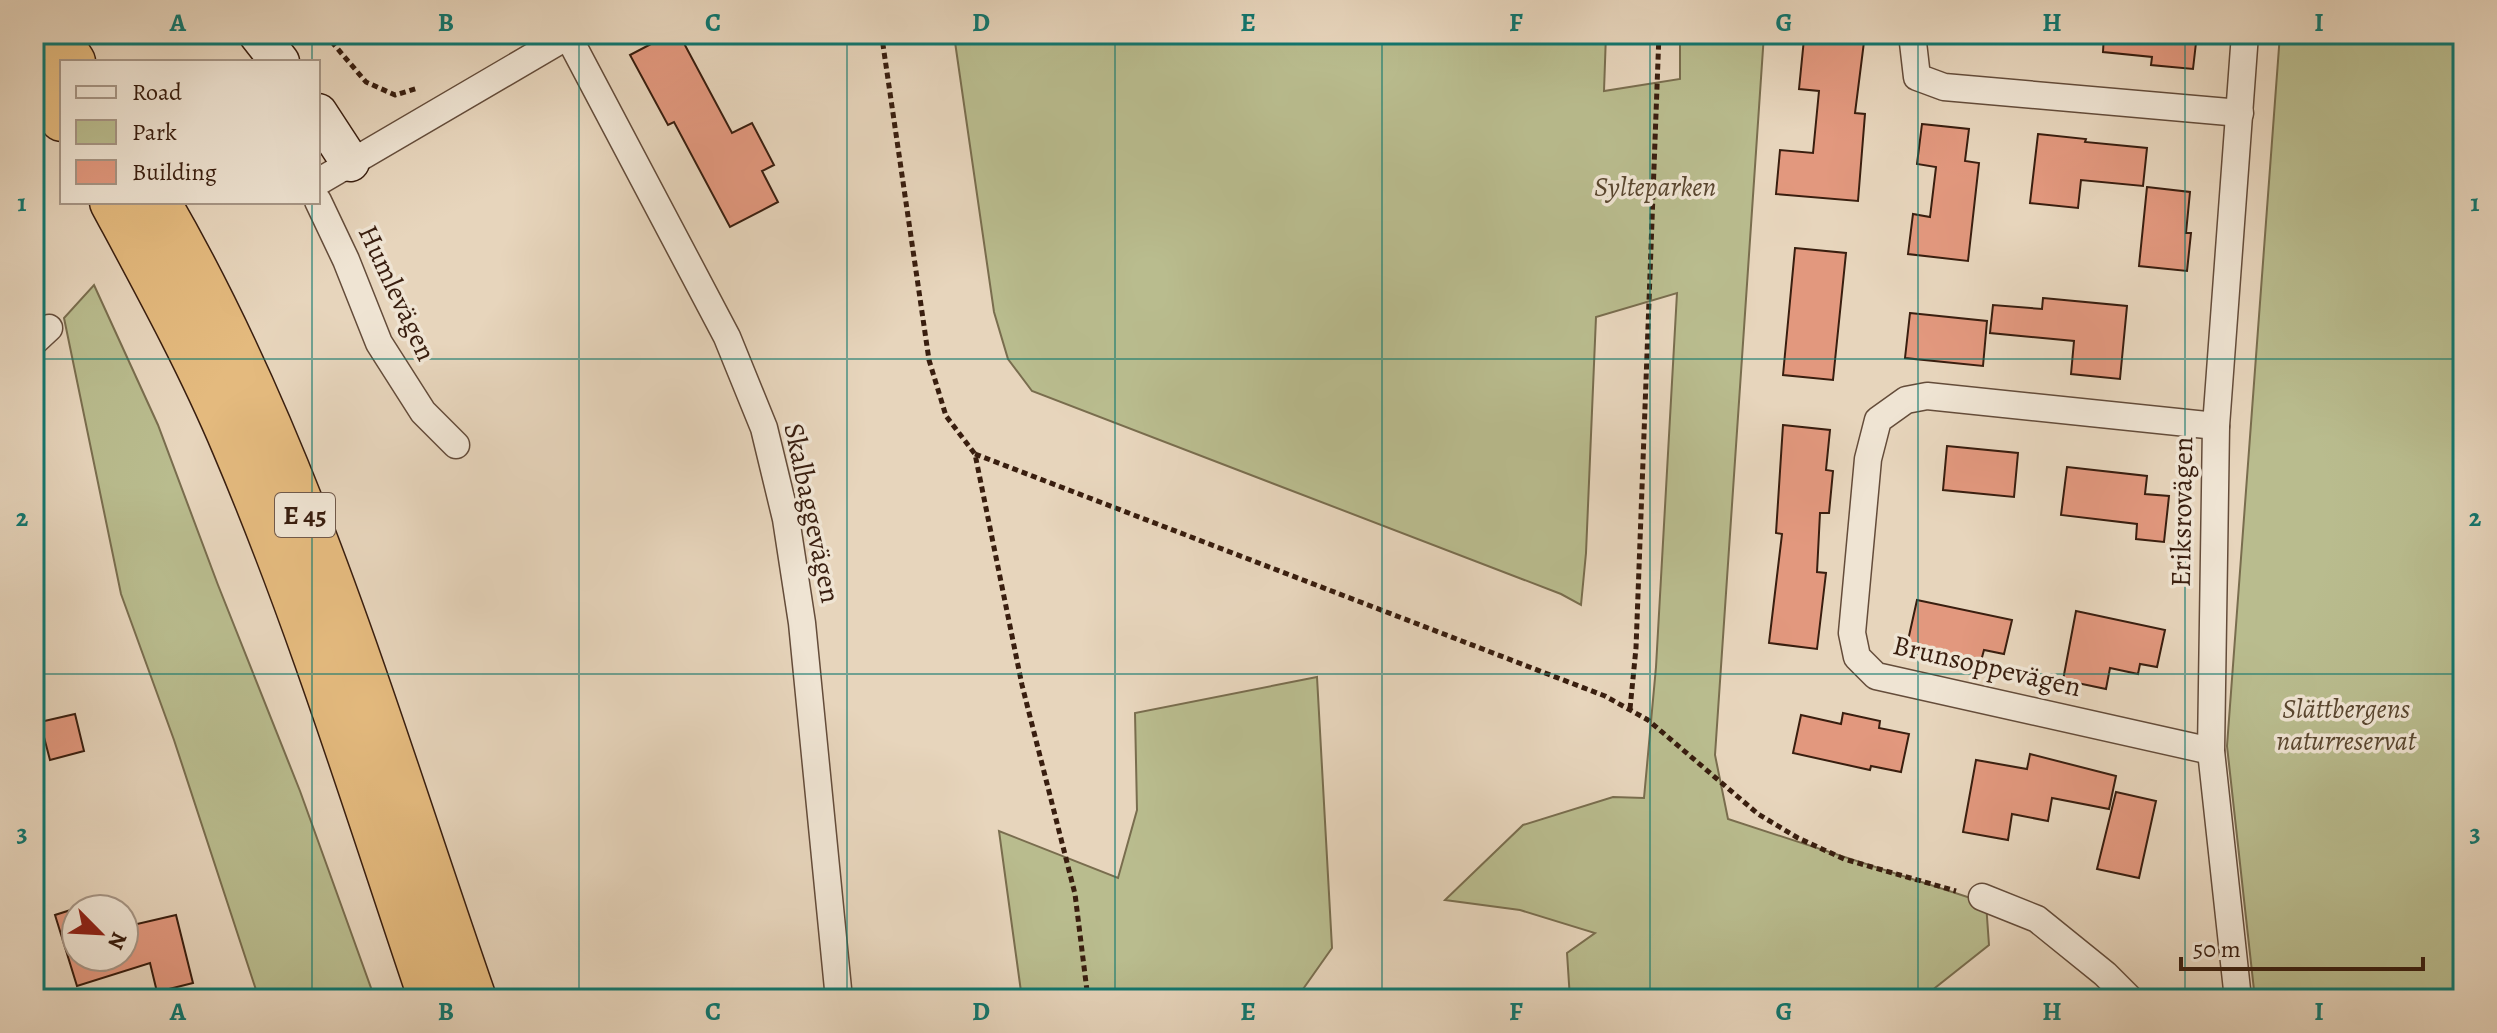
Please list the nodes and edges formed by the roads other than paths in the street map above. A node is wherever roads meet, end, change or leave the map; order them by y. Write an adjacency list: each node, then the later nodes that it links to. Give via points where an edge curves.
1 (55, 34): 6 (highway)
2 (258, 34): 7 (street)
3 (1912, 34): 9 (street, via 1917,77 1944,87)
4 (2245, 34): 9 (street, Eriksrovägen)
5 (569, 35): 12 (street); 24 (street, Skalbaggevägen, via 727,337 767,440 802,623)
6 (72, 60)
7 (278, 60)
8 (34, 78): 10 (highway)
9 (2240, 113): 17 (street, Eriksrovägen)
10 (60, 116)
11 (320, 116): 12 (street)
12 (350, 162): 13 (street)
13 (320, 181)
14 (113, 204): 22 (highway, E 45, via 201,372 267,524)
15 (159, 204): 23 (highway, E 45, via 232,340 303,509)
16 (319, 204): 18 (street, Humlevägen, via 379,343 423,412)
17 (2216, 426): 19 (street, Eriksrovägen); 19 (street, Brunsoppevägen, via 1927,396 1906,400 1878,420 1871,446 1852,633 1857,657 1876,676)
18 (456, 445)
19 (2211, 751): 21 (street, Eriksrovägen)
20 (1982, 897): 25 (street, via 2037,919)
21 (2238, 995): 26 (street, Eriksrovägen)
22 (431, 999)
23 (474, 999)
24 (839, 999)
25 (2130, 999)
26 (2212, 999)

